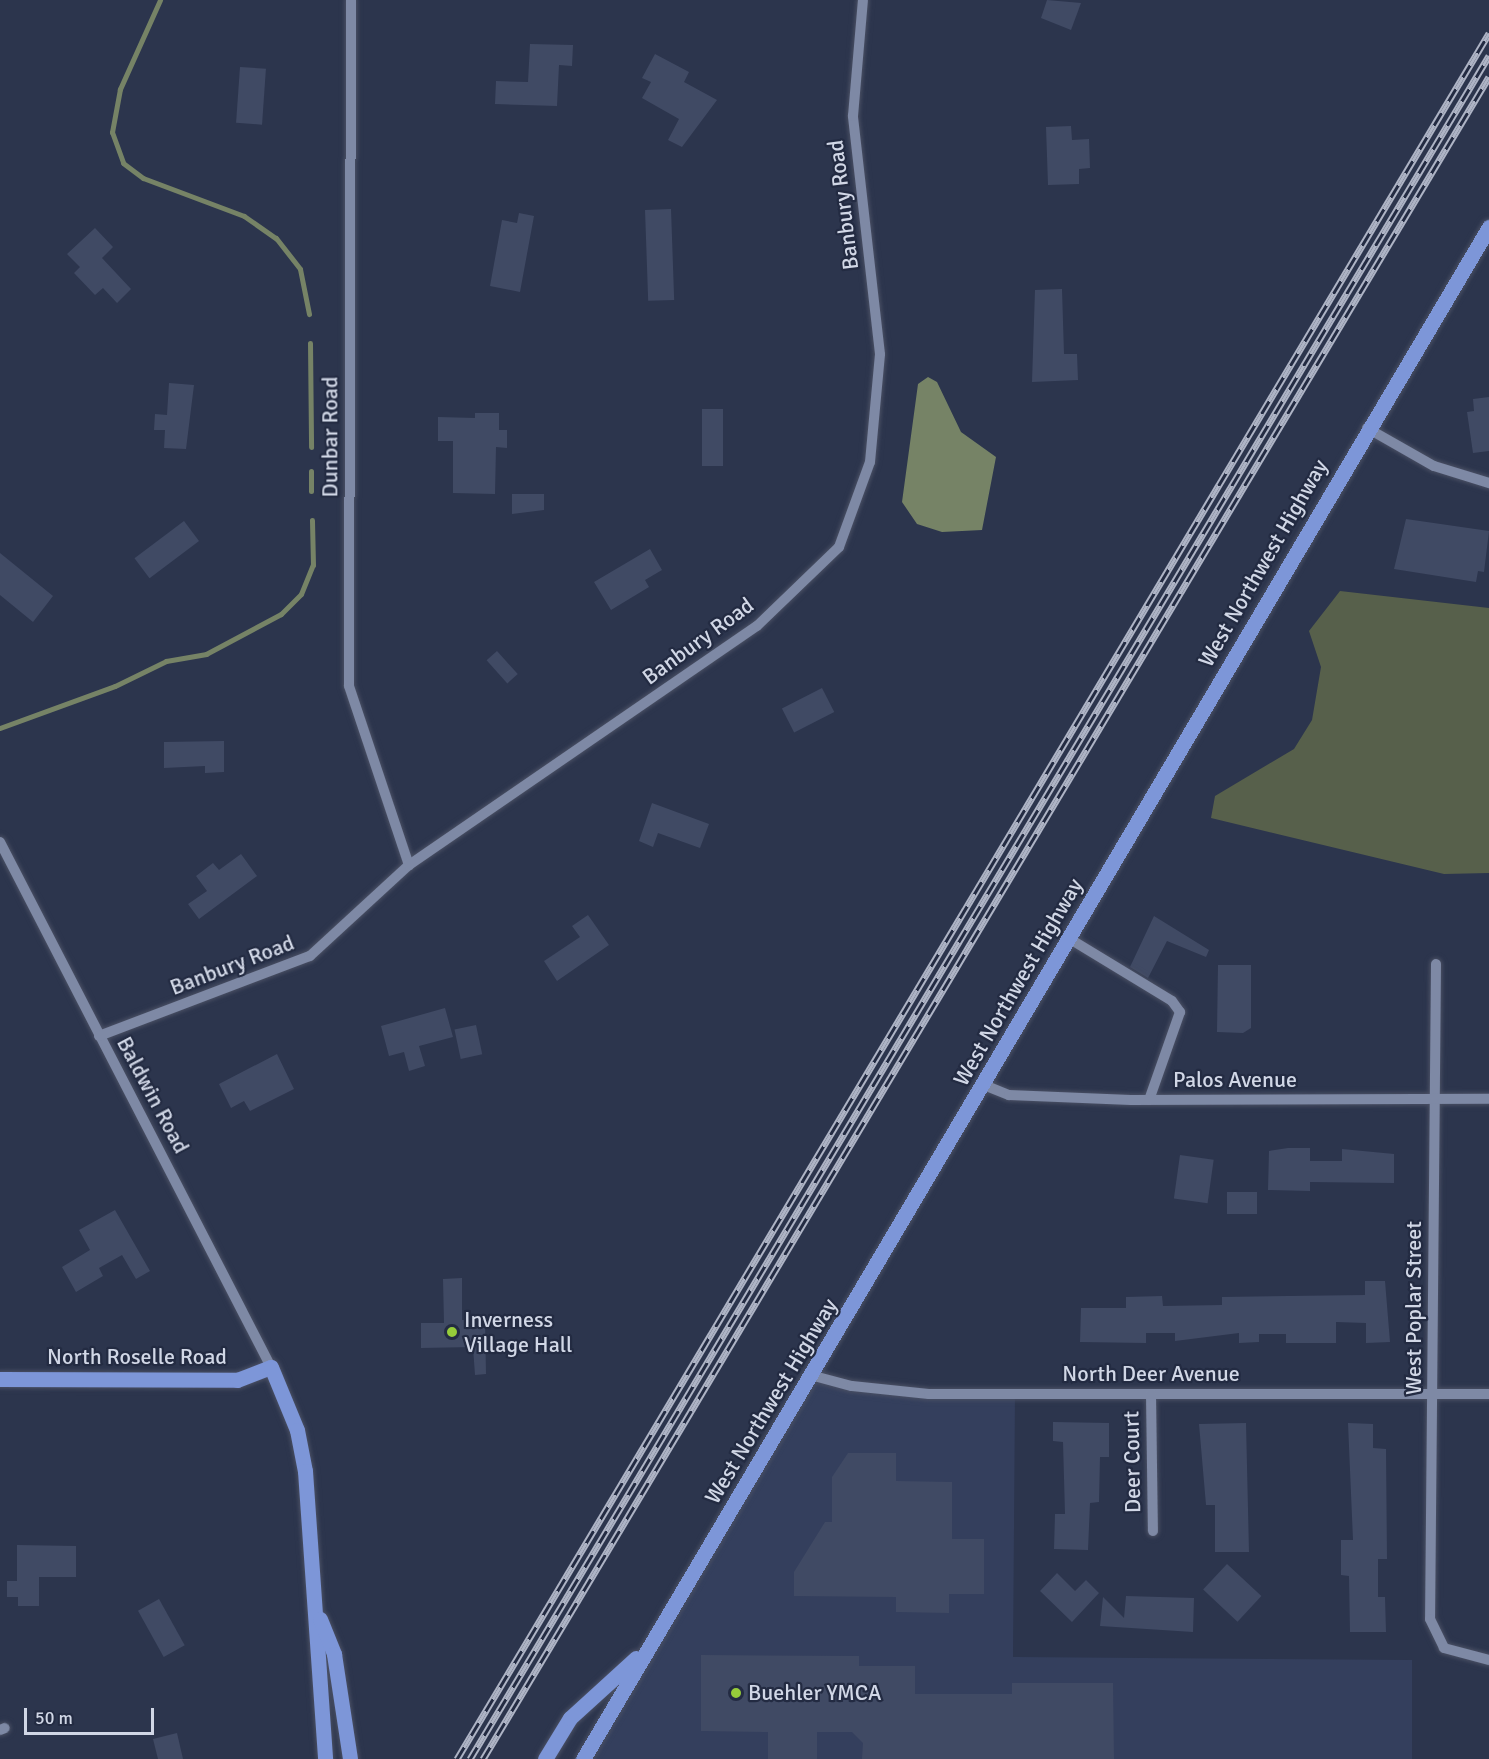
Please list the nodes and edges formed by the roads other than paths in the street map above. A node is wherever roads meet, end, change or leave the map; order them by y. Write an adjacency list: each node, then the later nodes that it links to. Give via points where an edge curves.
1 (351, 0): 7 (street, Dunbar Road, via 349,687)
2 (863, 0): 7 (street, Banbury Road, via 853,116 880,354 870,462 839,547 757,626)
3 (1489, 227): 4 (main road, West Northwest Highway)
4 (1367, 428): 5 (street, via 1434,466); 8 (main road, West Northwest Highway)
5 (1489, 483)
6 (1, 846): 10 (street, Baldwin Road)
7 (409, 865): 10 (street, Banbury Road, via 310,956)
8 (1070, 939): 11 (main road, West Northwest Highway); 14 (street, via 1172,1001 1180,1012)
9 (1436, 964): 12 (street, West Poplar Street)
10 (99, 1036): 15 (street, Baldwin Road)
11 (984, 1085): 14 (street, Palos Avenue, via 1009,1095); 16 (main road, West Northwest Highway)
12 (1435, 1098): 13 (street, Palos Avenue); 14 (street, Palos Avenue); 18 (street, West Poplar Street)
13 (1489, 1099)
14 (1149, 1100)
15 (272, 1367): 17 (main road, North Roselle Road, via 237,1380); 22 (main road, via 294,1421 305,1471)
16 (814, 1376): 19 (street, North Deer Avenue, via 852,1386 928,1394); 23 (main road, West Northwest Highway)
17 (0, 1379)
18 (1433, 1393): 19 (street, North Deer Avenue); 20 (street, North Deer Avenue); 24 (street, West Poplar Street, via 1430,1619 1444,1648)
19 (1151, 1394): 21 (street, Deer Court)
20 (1489, 1394)
21 (1153, 1531)
22 (318, 1616): 25 (main road, via 314,1658); 26 (main road, via 334,1654)
23 (647, 1648): 27 (main road, via 570,1718); 28 (main road, West Northwest Highway)
24 (1489, 1660)
25 (325, 1759)
26 (350, 1759)
27 (545, 1759)
28 (583, 1759)

